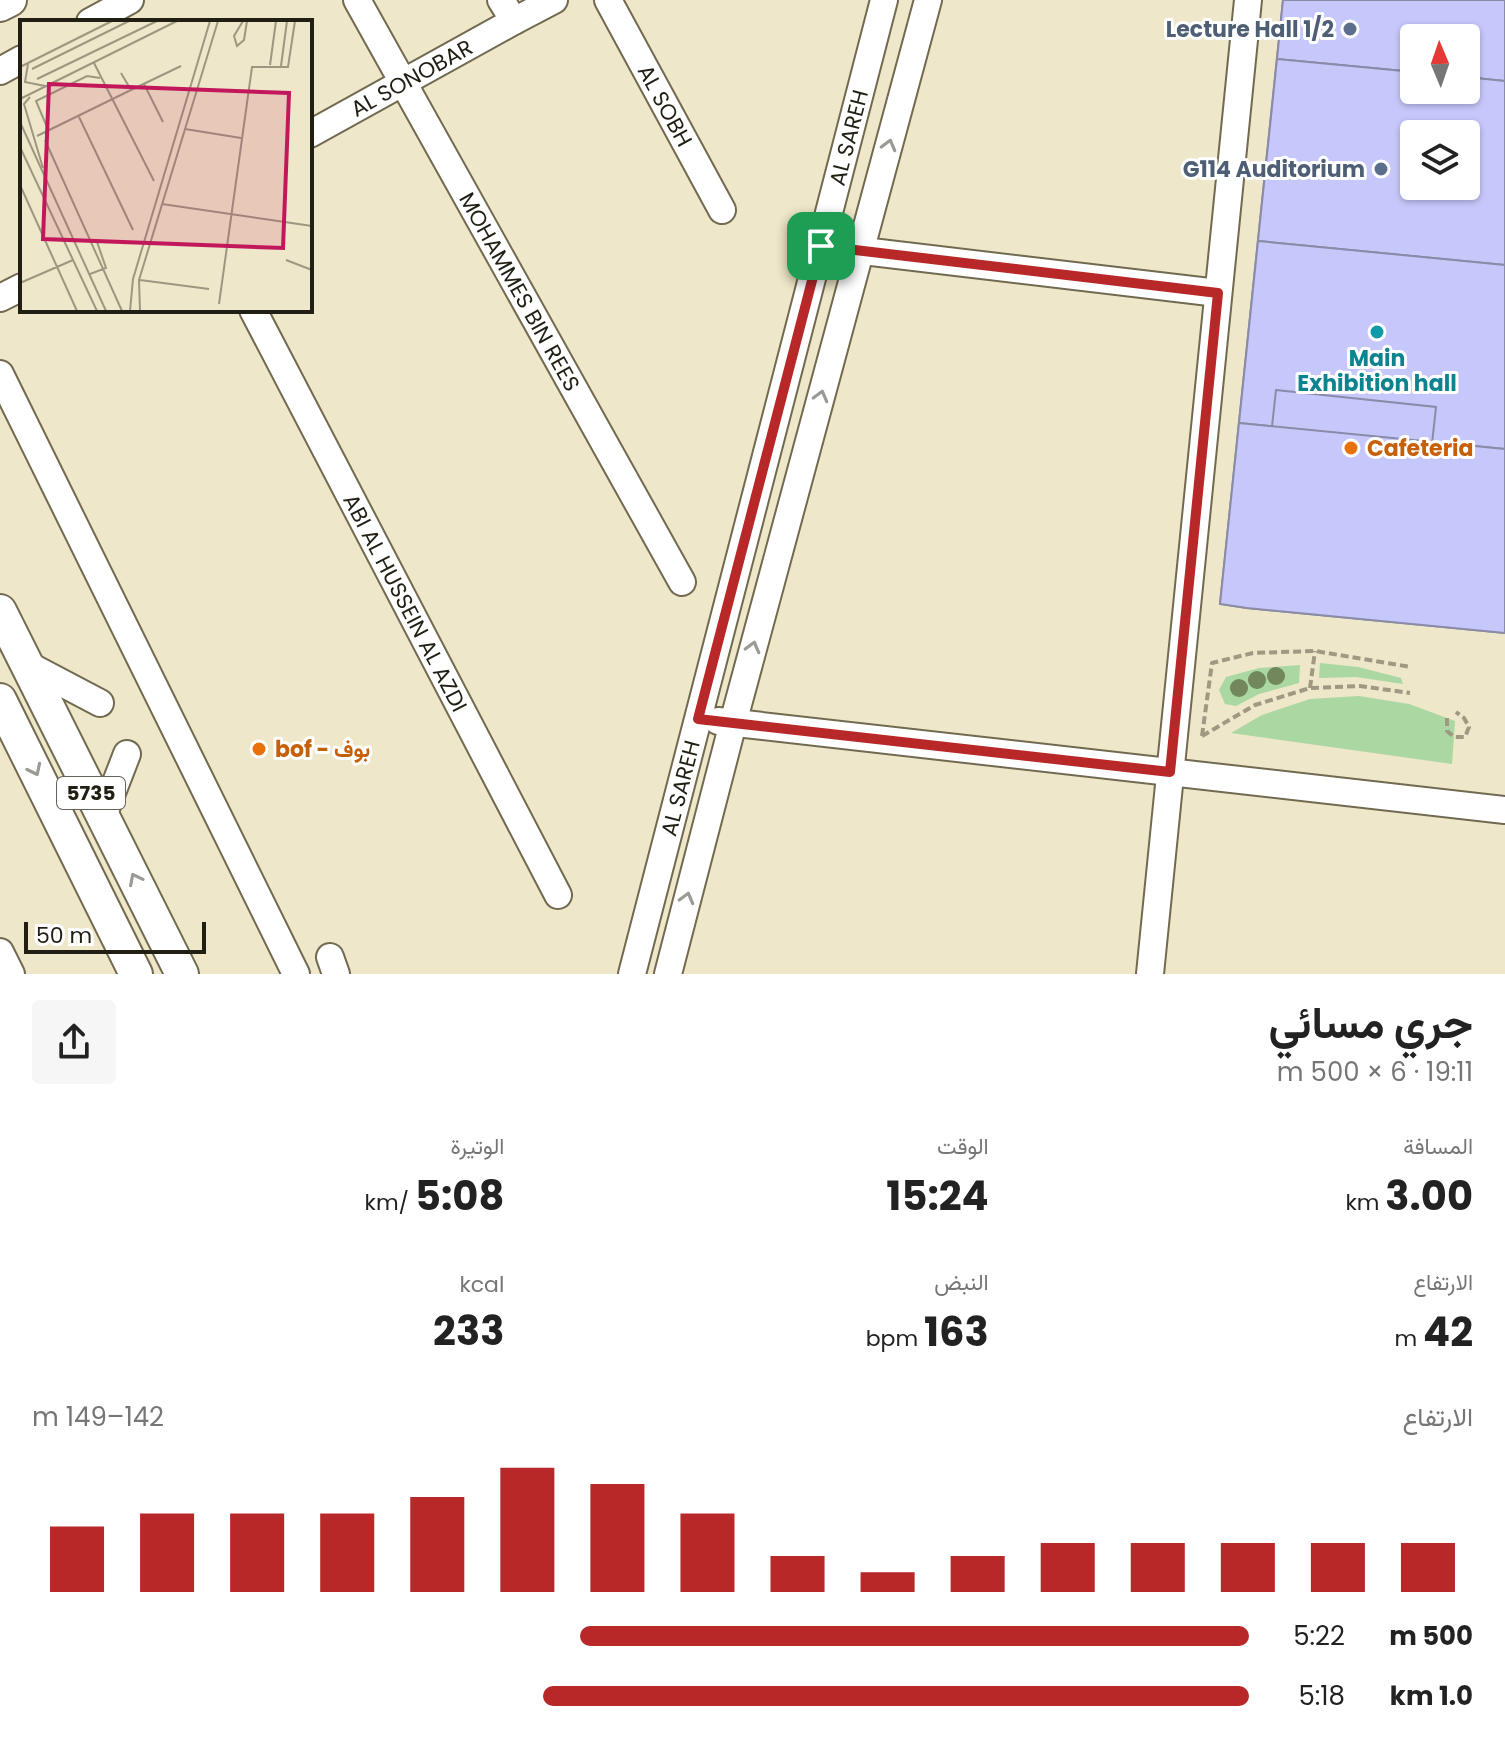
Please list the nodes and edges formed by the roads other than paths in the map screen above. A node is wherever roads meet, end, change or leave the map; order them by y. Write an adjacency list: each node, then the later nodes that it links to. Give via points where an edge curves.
1 (10, 0): 9 (main road)
2 (130, 0): 11 (street)
3 (357, 0): 14 (street, MOHAMMES BIN REES)
4 (554, 0): 10 (street, AL SONOBAR)
5 (608, 0): 16 (street, AL SOBH)
6 (884, 0): 17 (street, AL SAREH)
7 (928, 0): 18 (street, one-way to 7)
8 (1248, 0): 20 (street)
9 (0, 5)
10 (508, 11): 14 (street, AL SONOBAR)
11 (94, 20)
12 (20, 60): 13 (street)
13 (0, 71)
14 (402, 82): 15 (street, AL SONOBAR); 24 (street, MOHAMMES BIN REES)
15 (312, 133)
16 (722, 210)
17 (821, 246): 18 (street); 29 (street, AL SAREH)
18 (860, 251): 20 (street); 30 (street, one-way to 18)
19 (20, 288): 21 (street)
20 (1218, 293): 32 (street)
21 (0, 298)
22 (254, 312): 35 (street, ABI AL HUSSEIN AL AZDI)
23 (0, 374): 40 (street)
24 (682, 582)
25 (0, 611): 26 (main road, 5735)
26 (26, 664): 28 (street); 34 (main road, 5735)
27 (0, 700): 38 (main road, 5735, one-way to 38)
28 (100, 703)
29 (698, 719): 30 (street); 41 (street, AL SAREH)
30 (733, 723): 32 (street); 42 (street, one-way to 30)
31 (127, 754): 34 (street)
32 (1170, 772): 33 (street); 43 (street)
33 (1505, 810)
34 (103, 816): 39 (main road, 5735, one-way to 34)
35 (558, 895)
36 (0, 952): 37 (street)
37 (11, 974)
38 (136, 974)
39 (182, 974)
40 (296, 974)
41 (632, 974)
42 (668, 974)
43 (1150, 974)

